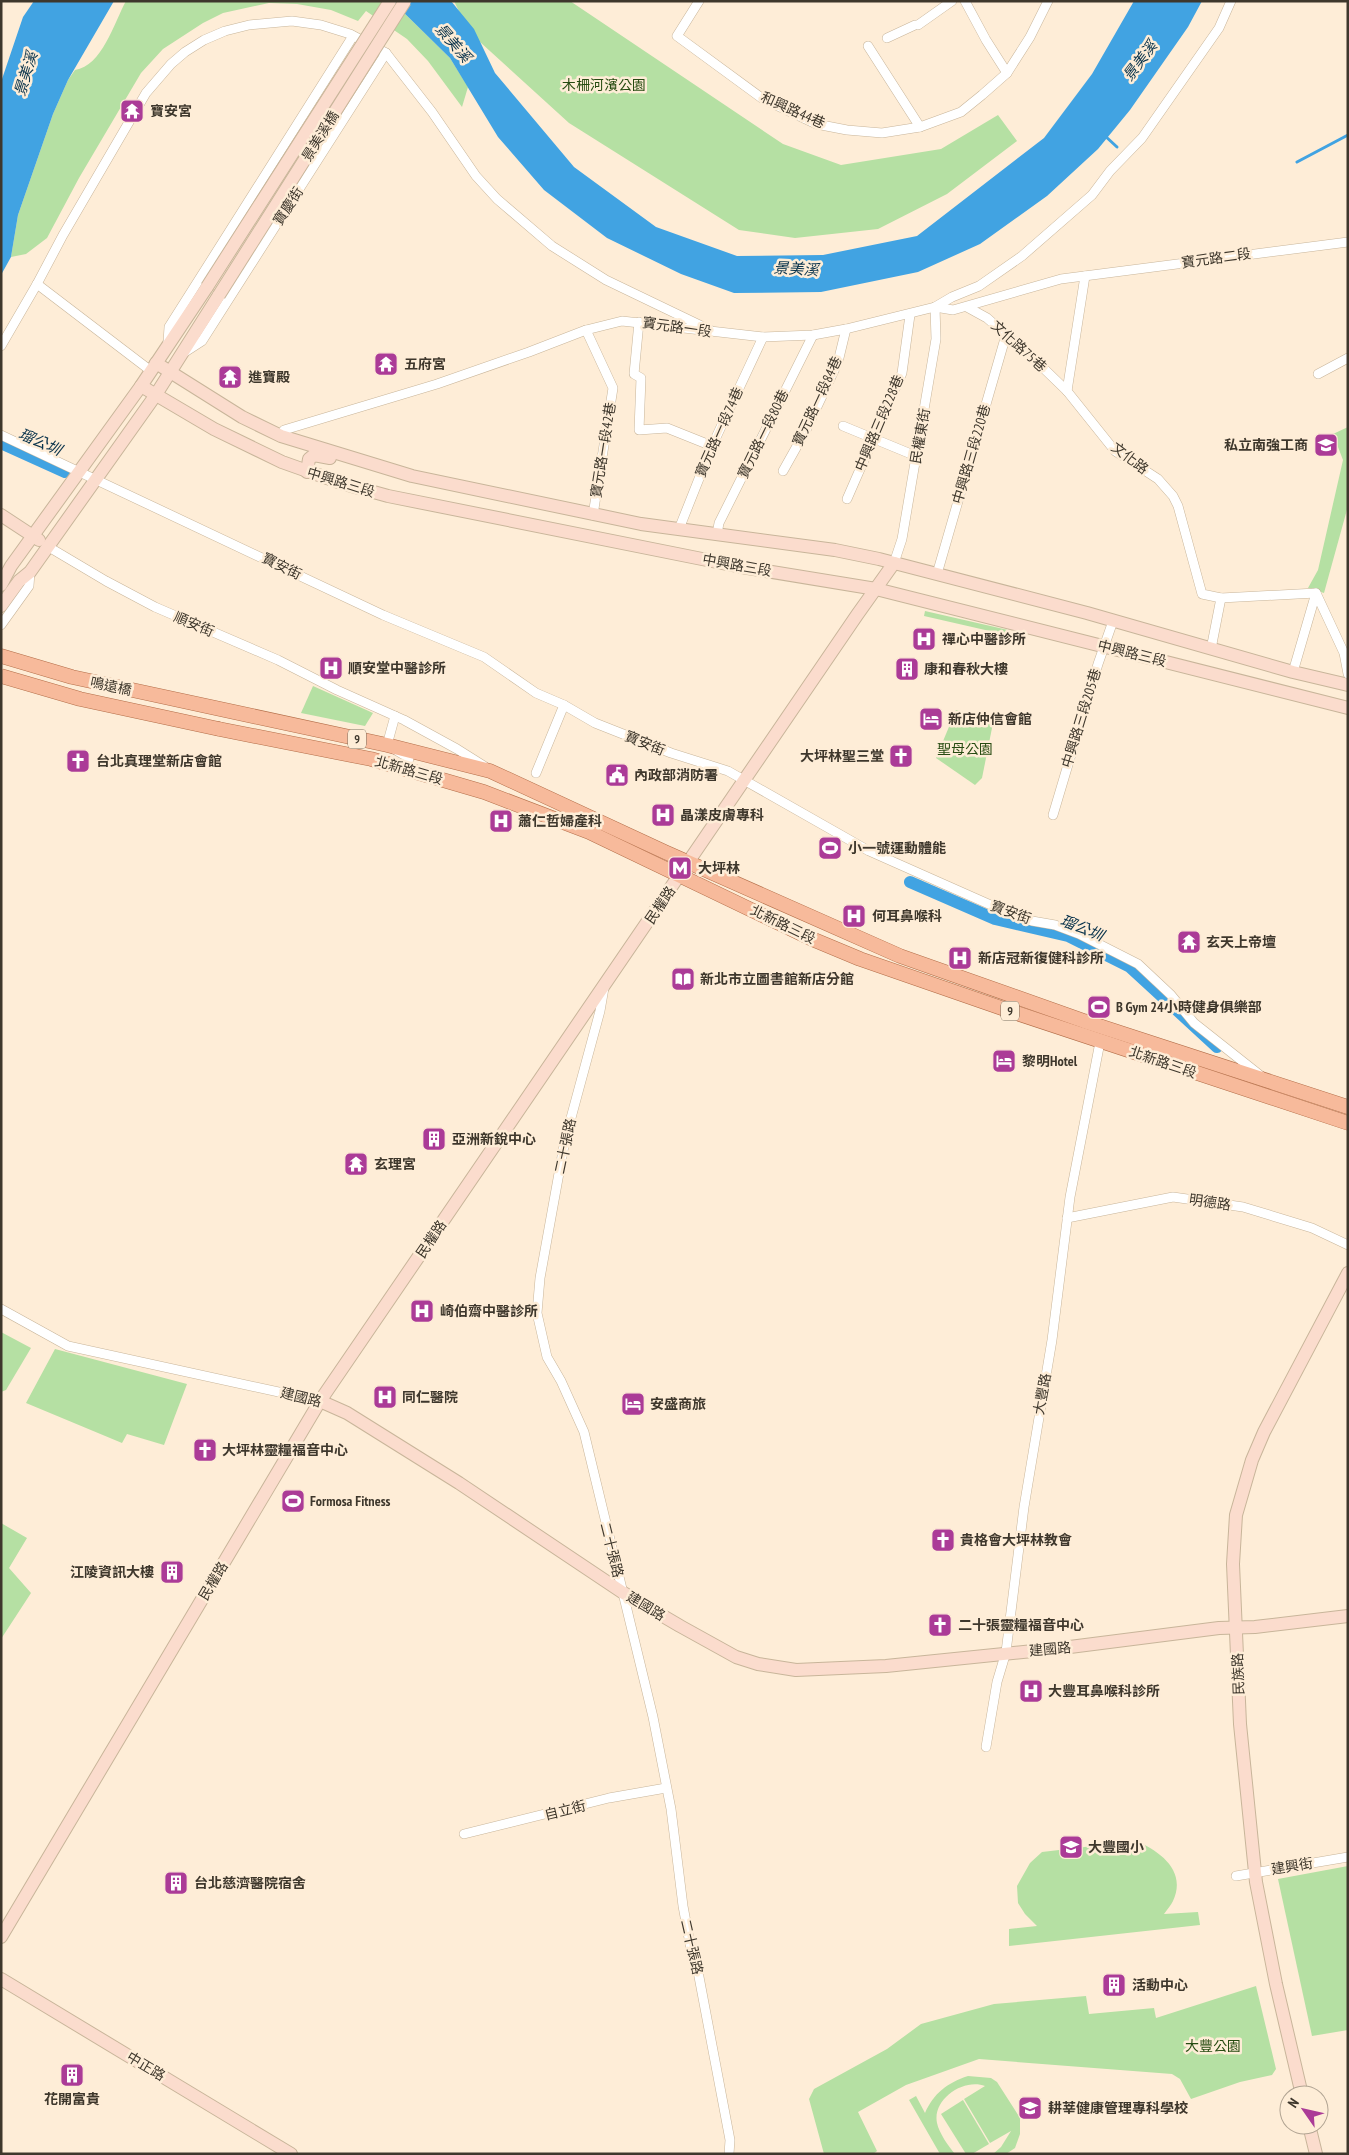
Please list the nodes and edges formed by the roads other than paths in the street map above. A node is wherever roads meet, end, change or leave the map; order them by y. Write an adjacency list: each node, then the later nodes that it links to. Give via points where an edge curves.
1 (390, 1): 29 (street, 景美溪橋, bridge)
2 (405, 1): 17 (street, 景美溪橋, bridge)
3 (699, 1): 13 (street, 和興路44巷, via 677,36 763,99 816,124 847,130 882,133)
4 (952, 1): 9 (street, via 916,25)
5 (965, 1): 12 (street)
6 (1048, 1): 12 (street, 和興路44巷, via 1030,38)
7 (1232, 1): 18 (street, via 1219,28 1142,138 1092,195 1022,256 979,286)
8 (353, 36): 11 (street); 16 (street, via 315,24 275,21 225,31 185,52 146,93); 29 (street, via 169,327)
9 (887, 38)
10 (868, 46): 13 (street)
11 (386, 53): 24 (street, via 476,176 552,246 606,280); 30 (street, 寶慶街, via 202,341)
12 (1007, 73): 13 (street, 和興路44巷, via 961,112)
13 (920, 127)
14 (1348, 242): 15 (street, 寶元路二段)
15 (1086, 276): 19 (street, 寶元路一段, via 1061,279); 36 (street)
16 (37, 284): 28 (street); 32 (street)
17 (219, 295): 30 (street, 寶慶街)
18 (935, 307): 19 (street, 寶元路一段, via 953,310); 20 (street, 寶元路一段); 43 (street, 民權東街, via 936,340)
19 (967, 307): 26 (street, 文化路75巷, via 987,318)
20 (910, 315): 22 (street, 寶元路一段); 41 (street, 中興路三段228巷, via 902,373)
21 (639, 322): 23 (street, 寶元路一段, via 622,321); 24 (street, 寶元路一段); 42 (street, via 634,374 641,378 639,430 667,428)
22 (846, 329): 25 (street, 寶元路一段); 45 (street, 寶元路一段84巷, via 838,362)
23 (586, 330): 40 (street, 寶元路一段, via 437,384 284,430); 51 (street, 寶元路一段42巷, via 613,388)
24 (716, 333): 27 (street, 寶元路一段)
25 (813, 335): 27 (street, 寶元路一段); 53 (street, 寶元路一段80巷, via 719,523)
26 (1006, 335): 36 (street, 文化路75巷); 59 (street, 中興路三段220巷)
27 (763, 337): 42 (street, 寶元路一段74巷)
28 (1, 346)
29 (168, 347): 32 (street)
30 (183, 353): 33 (street, 寶慶街)
31 (1348, 358): 34 (street)
32 (154, 367): 33 (street, 中興路三段); 35 (street)
33 (170, 373): 37 (street, 寶慶街); 40 (street, 中興路三段, via 242,417)
34 (1318, 374)
35 (141, 386): 37 (street, 中興路三段); 46 (street)
36 (1067, 391): 63 (street, 文化路, via 1115,451 1158,479 1173,496 1202,594)
37 (155, 396): 47 (street, 中興路三段, via 244,445); 48 (street, 寶慶街)
38 (843, 426): 41 (street)
39 (1, 435): 46 (street, 寶安街)
40 (281, 436): 44 (street, 中興路三段)
41 (873, 437): 43 (street, via 911,454); 49 (street, 中興路三段228巷)
42 (712, 446): 52 (street, 寶元路一段74巷)
43 (917, 453): 56 (street, 民權東街, via 902,539)
44 (392, 470): 47 (street, via 378,474 314,455 309,459); 51 (street, 中興路三段)
45 (783, 471)
46 (80, 472): 48 (street, 寶安街); 54 (street)
47 (307, 472): 61 (street, 中興路三段, via 388,496 570,531 615,543)
48 (95, 478): 55 (street, 寶慶街); 74 (street, 寶安街, via 383,615 484,658 536,693)
49 (846, 499)
50 (1, 515): 54 (street, 順安街)
51 (592, 515): 52 (street, 中興路三段)
52 (679, 529): 53 (street, 中興路三段)
53 (717, 534): 56 (street, 中興路三段, via 835,550)
54 (32, 536): 55 (street, 順安街); 57 (street)
55 (48, 546): 58 (street, 寶慶街); 77 (street, 順安街, via 155,607 278,660)
56 (894, 563): 59 (street, 中興路三段); 61 (street, 民權路)
57 (6, 569): 60 (street)
58 (30, 572): 64 (street, 寶慶街); 66 (street, via 29,586)
59 (937, 574): 65 (street, 中興路三段)
60 (1, 585)
61 (876, 589): 67 (street, 中興路三段); 83 (street, 民權路)
62 (1316, 593): 63 (street, 文化路); 70 (street); 71 (street, via 1344,653)
63 (1221, 598): 68 (street)
64 (1, 606)
65 (1114, 622): 67 (street, 中興路三段205巷); 68 (street, 中興路三段)
66 (1, 625)
67 (1105, 646): 75 (street, 中興路三段); 84 (street, 中興路三段205巷, via 1070,751)
68 (1211, 649): 70 (street, 中興路三段)
69 (1, 656): 76 (main road, 鳴遠橋 / 9, via 72,677)
70 (1293, 672): 73 (street, 中興路三段)
71 (1348, 674)
72 (1, 676): 78 (main road, 鳴遠橋 / 9, bridge, via 80,699)
73 (1348, 685)
74 (564, 705): 82 (street); 83 (street, 寶安街, via 595,722 671,753 728,771)
75 (1348, 708)
76 (223, 710): 79 (main road, 北新路三段 / 9)
77 (395, 716): 79 (street); 81 (street, 順安街, via 457,749)
78 (219, 729): 80 (main road, 北新路三段 / 9)
79 (387, 745): 80 (street, via 409,758); 81 (main road, 北新路三段 / 9)
80 (407, 768): 86 (main road, 北新路三段 / 9, via 555,819)
81 (490, 771): 85 (main road, 北新路三段 / 9)
82 (536, 773)
83 (745, 781): 85 (street, 民權路); 89 (street, 寶安街, via 869,851 1011,914 1079,934 1138,964 1194,1023)
84 (1053, 815)
85 (689, 862): 86 (street, 民權路); 89 (main road, 北新路三段 / 9, via 900,956 1084,1021)
86 (681, 875): 87 (street, 民權路); 88 (main road, 北新路三段 / 9, via 860,959)
87 (605, 985): 96 (street, 民權路); 97 (street, 二十張路, via 565,1140 540,1278 537,1313 547,1357 584,1432)
88 (1100, 1042): 91 (main road, 北新路三段 / 9); 92 (street, 大豐路)
89 (1265, 1079): 90 (main road, 北新路三段 / 9)
90 (1348, 1107)
91 (1348, 1123)
92 (1067, 1218): 93 (street, 明德路, via 1173,1197 1243,1207 1312,1228); 100 (street, 大豐路)
93 (1348, 1245)
94 (1348, 1273): 99 (street, 民族路, via 1252,1460 1236,1515 1233,1564)
95 (1, 1309): 96 (street, 建國路, via 68,1346)
96 (320, 1401): 97 (street, 建國路, via 348,1413); 107 (street, 民權路)
97 (622, 1592): 100 (street, 建國路, via 736,1657 796,1670 886,1666); 102 (street, 二十張路)
98 (1348, 1616): 99 (street, 建國路, via 1255,1627)
99 (1236, 1626): 100 (street, 建國路); 105 (street, 民族路, via 1240,1724)
100 (1006, 1652): 101 (street, 大豐路, via 997,1682)
101 (986, 1747)
102 (666, 1788): 103 (street, 自立街, via 609,1798); 112 (street, 二十張路, via 683,1906 730,2140)
103 (464, 1834)
104 (1348, 1857): 105 (street, 建興街)
105 (1255, 1871): 106 (street, 建興街); 109 (street, 民族路, via 1276,1984)
106 (1236, 1876)
107 (1, 1937)
108 (1, 1979): 111 (street, 中正路)
109 (1300, 2085)
110 (1311, 2135): 113 (street)
111 (291, 2154)
112 (728, 2154)
113 (1316, 2154)

